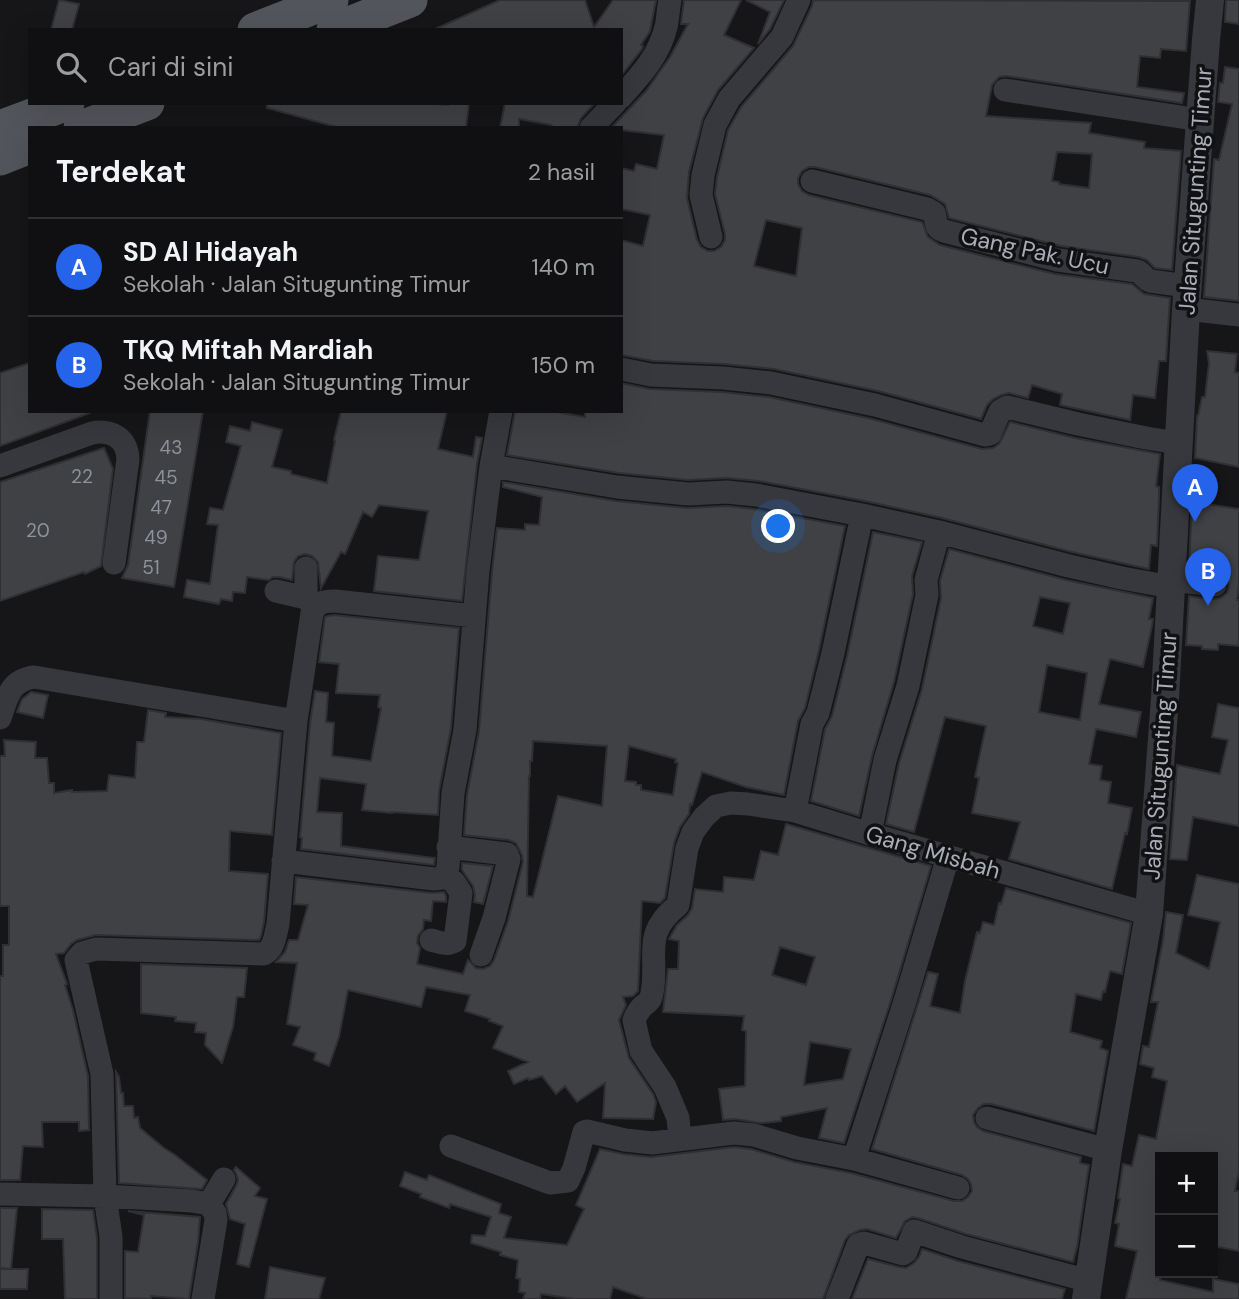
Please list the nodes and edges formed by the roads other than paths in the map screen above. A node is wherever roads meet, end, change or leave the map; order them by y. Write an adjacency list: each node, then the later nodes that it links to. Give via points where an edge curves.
1 (331, 0): 6 (main road)
2 (410, 0): 7 (main road)
3 (670, 0): 9 (street, via 666,29 655,54)
4 (799, 0): 20 (street, via 782,37 729,99 715,125 701,195)
5 (1210, 0): 13 (street, Jalan Situgunting Timur)
6 (260, 28)
7 (339, 28)
8 (1004, 90): 13 (street)
9 (623, 95)
10 (62, 105): 16 (main road)
11 (142, 105): 14 (main road)
12 (613, 105): 15 (street)
13 (1200, 120): 21 (street, Jalan Situgunting Timur)
14 (86, 126)
15 (593, 126)
16 (0, 128)
17 (28, 147): 18 (main road)
18 (0, 158)
19 (812, 181): 21 (street, Gang Pak. Ucu, via 927,209 934,213 935,226 944,232 1058,260 1137,271)
20 (711, 237)
21 (1187, 297): 22 (street, Gang Pak. Ucu); 25 (street, Jalan Situgunting Timur)
22 (1239, 315)
23 (623, 369): 25 (street, via 771,383 985,435 1007,407)
24 (500, 413): 27 (street)
25 (1178, 443): 32 (street, Jalan Situgunting Timur)
26 (0, 466): 30 (street, via 92,433 107,432 121,440 128,459)
27 (491, 467): 28 (street, via 617,487 756,495); 36 (street)
28 (862, 515): 29 (street); 39 (street)
29 (939, 532): 32 (street, via 1122,578); 40 (street, via 908,686 885,760)
30 (114, 563)
31 (306, 568): 35 (street)
32 (1171, 583): 33 (street); 45 (street, Jalan Situgunting Timur)
33 (1214, 585)
34 (276, 592): 35 (street)
35 (310, 602): 36 (street); 38 (street)
36 (474, 616): 41 (street)
37 (0, 718): 38 (street, via 9,692 19,681 34,677)
38 (296, 721): 43 (street)
39 (795, 811): 40 (street, Gang Misbah); 49 (street, Gang Misbah, via 748,804 716,806 693,832 678,905 658,926 652,994 634,1020 641,1051 665,1087 678,1118)
40 (870, 834): 42 (street, Gang Misbah)
41 (449, 847): 44 (street); 47 (street, via 507,854 509,859)
42 (948, 857): 45 (street, Gang Misbah); 52 (street)
43 (284, 861): 44 (street, via 408,877); 56 (street, via 278,924 272,946 264,954 96,949 76,960 102,1074)
44 (445, 876): 46 (street, via 461,893 454,941)
45 (1149, 914): 51 (street, Jalan Situgunting Timur)
46 (431, 940)
47 (481, 955)
48 (987, 1118): 51 (street)
49 (680, 1139): 50 (street, via 652,1143 584,1132 574,1168 568,1181 561,1183 550,1183); 52 (street, via 754,1135)
50 (451, 1146)
51 (1108, 1150): 58 (street, Jalan Situgunting Timur)
52 (854, 1159): 54 (street)
53 (224, 1179): 57 (street)
54 (958, 1188)
55 (0, 1194): 56 (street)
56 (105, 1196): 57 (street); 59 (street, via 111,1237)
57 (209, 1204): 60 (street, via 216,1220)
58 (1087, 1290): 61 (street, via 914,1231 903,1254 860,1243)
59 (111, 1299)
60 (203, 1299)
61 (837, 1299)

